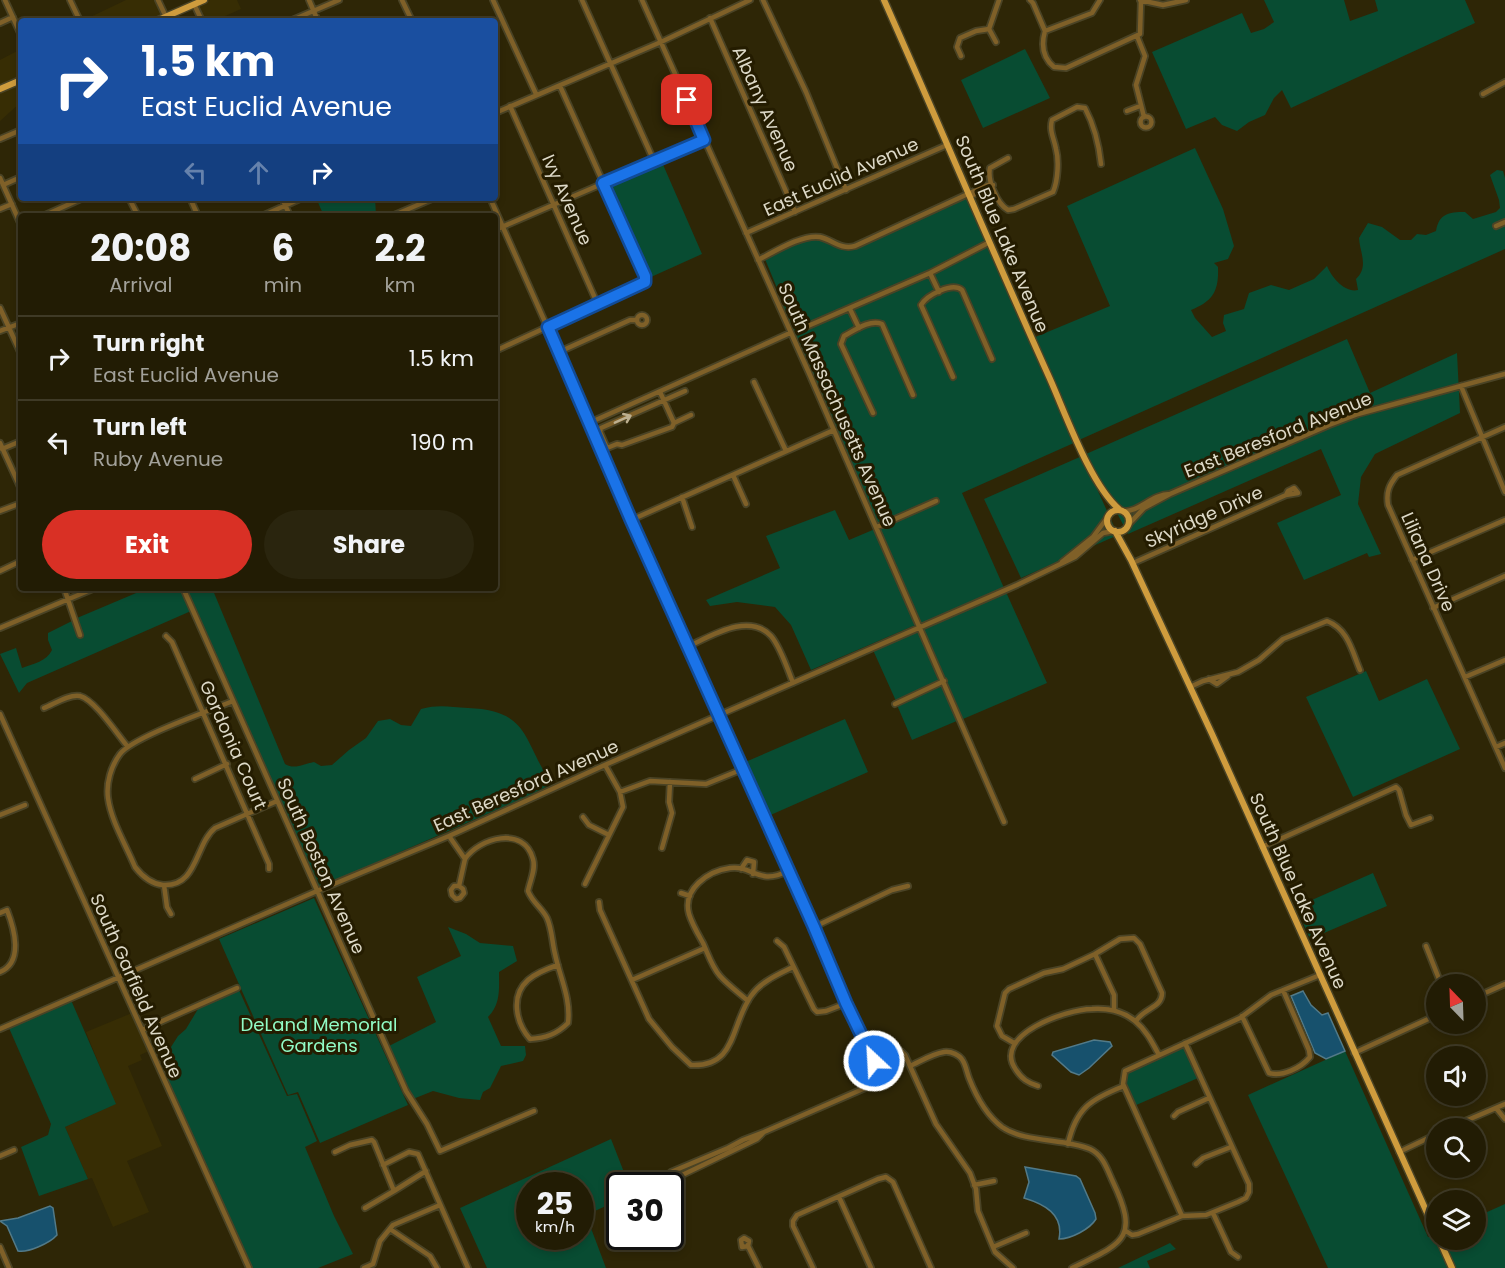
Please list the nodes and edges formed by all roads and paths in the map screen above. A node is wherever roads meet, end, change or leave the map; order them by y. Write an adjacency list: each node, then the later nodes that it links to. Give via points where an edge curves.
1 (5, 0): 21 (street)
2 (70, 0): 23 (street)
3 (158, 0): 22 (street)
4 (204, 0): 19 (main road)
5 (309, 0): 20 (street)
6 (339, 0): 20 (street)
7 (402, 0): 27 (street)
8 (493, 0): 42 (street)
9 (582, 0): 37 (street)
10 (642, 0): 34 (street, South Massachusetts Avenue)
11 (750, 0): 28 (street)
12 (763, 0): 61 (street)
13 (884, 0): 52 (main road, South Blue Lake Avenue)
14 (999, 0): 31 (street)
15 (1030, 0): 32 (street)
16 (1100, 0): 32 (street, via 1092,13)
17 (1141, 0): 18 (street, via 1163,6); 33 (street)
18 (1186, 0)
19 (194, 4): 22 (main road); 24 (street)
20 (314, 11): 25 (street); 26 (street)
21 (13, 17): 29 (street); 30 (street)
22 (166, 17)
23 (79, 18)
24 (201, 18)
25 (297, 18)
26 (317, 18)
27 (411, 18)
28 (710, 18): 34 (street); 71 (street, Albany Avenue)
29 (0, 23)
30 (18, 28)
31 (989, 29): 35 (street); 36 (street, via 960,38)
32 (1045, 32): 33 (street, via 1042,46 1054,67 1060,68)
33 (1137, 36): 45 (street, via 1144,56 1136,85)
34 (661, 42): 37 (street); 51 (street, South Massachusetts Avenue)
35 (996, 42)
36 (960, 56)
37 (610, 63): 40 (street); 54 (street)
38 (18, 81): 41 (main road)
39 (1505, 82): 43 (street)
40 (560, 86): 42 (street); 58 (street)
41 (0, 89)
42 (536, 94): 44 (street)
43 (1483, 94)
44 (510, 106): 47 (street); 68 (street, Ivy Avenue)
45 (1140, 106): 46 (street); 48 (street)
46 (1127, 111)
47 (498, 112)
48 (1144, 117)
49 (18, 131): 50 (street)
50 (0, 139)
51 (704, 140): 54 (street); 82 (street, South Massachusetts Avenue)
52 (947, 145): 61 (street, East Euclid Avenue); 62 (main road, South Blue Lake Avenue)
53 (1008, 158): 60 (street, via 990,168)
54 (654, 160): 58 (street)
55 (1101, 164): 60 (street, via 1089,115 1085,108 1077,108 1052,120 1050,128 1057,151 1053,192 1008,210 1001,206)
56 (0, 178): 59 (street)
57 (18, 178): 59 (street)
58 (603, 183): 68 (street); 87 (street, via 645,282)
59 (3, 185): 67 (street)
60 (992, 186): 62 (street)
61 (846, 190): 71 (street, East Euclid Avenue)
62 (969, 195): 83 (main road, South Blue Lake Avenue); 84 (street, via 855,246 842,247 809,237)
63 (76, 201): 72 (street)
64 (283, 201): 69 (street)
65 (296, 201): 69 (street)
66 (427, 201): 75 (street)
67 (12, 204): 70 (street); 77 (street)
68 (554, 204): 80 (street); 87 (street, Ivy Avenue)
69 (285, 206): 73 (street); 74 (street)
70 (0, 209)
71 (795, 212): 82 (street, East Euclid Avenue)
72 (50, 213)
73 (269, 213)
74 (288, 213)
75 (399, 213)
76 (498, 216): 80 (street)
77 (18, 218)
78 (1505, 222): 79 (street)
79 (1496, 226)
80 (503, 227): 81 (street); 92 (street)
81 (498, 229)
82 (746, 234): 84 (street, South Massachusetts Avenue)
83 (988, 243): 85 (street); 124 (main road, South Blue Lake Avenue)
84 (758, 260): 97 (street, South Massachusetts Avenue)
85 (930, 273): 86 (street); 89 (street)
86 (939, 292): 101 (street, via 954,286 962,290); 103 (street, via 921,304)
87 (598, 304): 92 (street)
88 (0, 308): 93 (street)
89 (850, 309): 94 (street); 95 (street)
90 (637, 320): 100 (street)
91 (18, 324): 93 (street)
92 (548, 327): 99 (street); 100 (street)
93 (9, 328): 96 (street); 98 (street)
94 (859, 328): 108 (street, via 882,324); 110 (street, via 844,336 842,344)
95 (801, 329)
96 (0, 331)
97 (790, 333): 107 (street); 115 (street, South Massachusetts Avenue)
98 (18, 348)
99 (498, 349)
100 (559, 352): 112 (street)
101 (992, 359)
102 (1504, 375): 105 (street, East Beresford Avenue)
103 (953, 377)
104 (754, 382): 122 (street)
105 (1461, 386): 116 (street); 127 (street, East Beresford Avenue, via 1358,414)
106 (685, 391): 109 (street)
107 (660, 392): 109 (street); 112 (street)
108 (913, 395)
109 (664, 400): 113 (street); 119 (street, one-way to 109, via 601,428)
110 (873, 413)
111 (691, 415): 113 (street)
112 (589, 423): 121 (street)
113 (674, 423): 119 (street, via 622,446)
114 (1505, 426): 116 (street, Liliana Drive)
115 (834, 430): 122 (street); 140 (street, South Massachusetts Avenue)
116 (1481, 437): 126 (street); 142 (street, Liliana Drive, via 1402,472 1388,486 1388,505)
117 (18, 442): 120 (street)
118 (0, 443): 120 (street)
119 (607, 448): 121 (street)
120 (1, 450): 125 (street)
121 (601, 451): 136 (street)
122 (786, 451): 123 (street)
123 (733, 475): 129 (street); 132 (street)
124 (1095, 478): 134 (main road, South Blue Lake Avenue); 135 (main road, South Blue Lake Avenue, via 1108,506)
125 (18, 483)
126 (1505, 492)
127 (1170, 494): 134 (street, East Beresford Avenue, via 1150,499 1132,511); 138 (street, East Beresford Avenue, via 1144,508)
128 (1286, 495): 143 (street, Skyridge Drive)
129 (682, 497): 136 (street); 139 (street)
130 (936, 501): 140 (street)
131 (18, 504): 133 (street)
132 (746, 504)
133 (0, 511)
134 (1121, 511): 135 (main road); 138 (main road, via 1129,519)
135 (1108, 517): 141 (main road, via 1108,525); 145 (street, East Beresford Avenue, via 1093,537)
136 (631, 520): 157 (street)
137 (1505, 520): 142 (street)
138 (1127, 526): 141 (main road); 143 (main road, South Blue Lake Avenue, via 1124,537)
139 (692, 527)
140 (877, 527): 153 (street, South Massachusetts Avenue)
141 (1114, 531): 143 (main road, South Blue Lake Avenue); 145 (street, East Beresford Avenue, via 1103,533 1075,557)
142 (1412, 560): 152 (street, Liliana Drive)
143 (1132, 561): 163 (main road, South Blue Lake Avenue)
144 (18, 562): 146 (street)
145 (1060, 563): 153 (street, East Beresford Avenue)
146 (0, 571)
147 (1505, 576): 152 (street)
148 (65, 591): 151 (street)
149 (88, 591): 151 (street)
150 (184, 591): 164 (street, South Boston Avenue)
151 (68, 599): 154 (street); 155 (street)
152 (1433, 608): 160 (street, Liliana Drive)
153 (921, 627): 161 (street, South Massachusetts Avenue); 162 (street, East Beresford Avenue)
154 (0, 628)
155 (80, 635)
156 (166, 636): 167 (street, Gordonia Court)
157 (689, 646): 162 (street, via 733,626 755,627 772,637); 169 (street)
158 (1505, 660): 160 (street)
159 (1360, 670): 163 (street, via 1343,631 1327,621 1284,639 1217,684 1209,680)
160 (1465, 677): 172 (street, Liliana Drive)
161 (944, 681): 165 (street); 186 (street, South Massachusetts Avenue)
162 (793, 682): 169 (street, East Beresford Avenue)
163 (1190, 687): 189 (main road, South Blue Lake Avenue)
164 (233, 700): 167 (street); 180 (street, South Boston Avenue)
165 (895, 704)
166 (44, 708): 171 (street, via 71,697 90,701)
167 (205, 713): 171 (street); 173 (street, Gordonia Court)
168 (0, 714): 216 (street, South Garfield Avenue)
169 (718, 715): 174 (street, East Beresford Avenue); 176 (street)
170 (1505, 743): 172 (street)
171 (128, 747): 197 (street, via 110,772 107,788 111,811 135,867 147,879)
172 (1496, 747): 175 (street, Liliana Drive)
173 (227, 764): 177 (street); 182 (street, Gordonia Court)
174 (605, 765): 179 (street); 188 (street, East Beresford Avenue)
175 (1505, 768)
176 (743, 769): 178 (street, via 706,784); 194 (street)
177 (195, 779)
178 (670, 782): 179 (street, via 650,781); 190 (street, via 672,813)
179 (620, 792): 187 (street, via 623,807)
180 (277, 801): 182 (street); 200 (street, South Boston Avenue)
181 (25, 805): 183 (street)
182 (248, 813): 193 (street, Gordonia Court); 197 (street, via 208,833 190,873)
183 (0, 814)
184 (582, 817): 187 (street)
185 (1430, 818): 189 (street, via 1411,825 1396,787)
186 (1004, 822)
187 (609, 835): 196 (street)
188 (449, 836): 191 (street); 200 (street, East Beresford Avenue)
189 (1262, 847): 215 (main road, South Blue Lake Avenue)
190 (662, 848)
191 (465, 860): 198 (street); 211 (street, via 476,849 500,838 517,839 525,846 534,868 528,891 550,925)
192 (741, 868): 195 (street); 195 (street, via 752,860); 202 (street, via 705,876)
193 (269, 869)
194 (788, 871): 195 (street, via 770,877); 206 (street)
195 (753, 874)
196 (585, 884)
197 (164, 885): 205 (street)
198 (459, 886)
199 (908, 886): 206 (street)
200 (317, 891): 216 (street, East Beresford Avenue); 241 (street, South Boston Avenue, via 406,1091 440,1151)
201 (681, 893): 202 (street)
202 (690, 896): 209 (street, via 689,915)
203 (599, 902): 217 (street)
204 (0, 913): 213 (street, via 7,910 14,927 14,958)
205 (171, 914)
206 (814, 927): 223 (street)
207 (777, 941): 212 (street, via 784,946)
208 (1426, 946): 214 (street)
209 (705, 948): 217 (street); 222 (street, via 720,976)
210 (1095, 954): 224 (street, via 1114,995); 227 (street, via 1128,937 1140,944 1162,999); 230 (street, via 1005,993 997,1026 1002,1036)
211 (558, 965): 211 (street, via 570,1008 568,1023 559,1032 530,1039 522,1027 516,1001 527,980)
212 (794, 967): 222 (street, via 770,979); 223 (street, via 814,1010 826,1011)
213 (0, 972)
214 (1437, 974)
215 (1320, 975): 220 (street); 232 (main road, South Blue Lake Avenue)
216 (117, 978): 228 (street, East Beresford Avenue); 229 (street, South Garfield Avenue)
217 (632, 980): 222 (street, via 649,1019 692,1065 715,1062 724,1055)
218 (1505, 984): 221 (street)
219 (237, 988): 229 (street)
220 (1283, 990): 225 (street); 225 (street, via 1309,1050 1310,1057 1305,1063 1278,1075 1269,1073)
221 (1486, 993)
222 (748, 1000)
223 (846, 1003): 233 (street)
224 (1114, 1010): 227 (street); 230 (street, via 1083,1009 1030,1028)
225 (1242, 1016): 231 (street)
226 (1426, 1020): 232 (street)
227 (1136, 1021): 234 (street)
228 (0, 1029)
229 (142, 1030): 279 (street, South Garfield Avenue)
230 (1014, 1043): 236 (street, via 1014,1067 1022,1078)
231 (1185, 1043): 234 (street); 238 (street)
232 (1354, 1053): 251 (main road, South Blue Lake Avenue)
233 (872, 1054): 235 (street, via 897,1047); 248 (street, via 879,1082)
234 (1159, 1054): 237 (street, via 1125,1071)
235 (910, 1066): 246 (street, via 934,1055 953,1053 963,1061 985,1110 1003,1127 1032,1138); 261 (street, via 936,1124 960,1156)
236 (1038, 1086)
237 (1124, 1086): 246 (street, via 1091,1101 1073,1124); 268 (street)
238 (1209, 1098): 242 (street); 247 (street)
239 (1505, 1104): 240 (street)
240 (1496, 1108): 243 (street); 244 (street)
241 (534, 1111)
242 (1174, 1116)
243 (1472, 1118)
244 (1505, 1119)
245 (1426, 1139): 251 (street)
246 (1068, 1144): 270 (street, via 1089,1149 1102,1159 1124,1204)
247 (1231, 1147): 253 (street); 267 (street, via 1249,1192 1238,1202)
248 (731, 1149): 255 (street); 258 (street)
249 (14, 1150): 252 (street)
250 (335, 1152): 254 (street, via 372,1140)
251 (1399, 1152): 266 (main road, South Blue Lake Avenue)
252 (0, 1156)
253 (1196, 1164)
254 (383, 1165): 256 (street, via 409,1152 418,1154); 262 (street)
255 (685, 1166): 257 (street); 258 (street)
256 (426, 1171): 262 (street); 264 (street)
257 (671, 1172)
258 (687, 1172): 259 (street)
259 (684, 1173)
260 (994, 1181): 261 (street)
261 (974, 1185): 274 (street, via 978,1211)
262 (394, 1191): 265 (street)
263 (838, 1197): 284 (street, via 797,1215 793,1221); 285 (street); 286 (street, via 889,1178)
264 (440, 1205): 269 (street); 282 (street)
265 (365, 1208)
266 (1426, 1210)
267 (1213, 1213): 268 (street); 276 (street, via 1231,1252)
268 (1182, 1216): 270 (street, via 1138,1234)
269 (390, 1229): 277 (street, via 380,1241); 281 (street, via 430,1256)
270 (1126, 1231): 288 (street, via 1115,1245)
271 (1026, 1233): 274 (street)
272 (748, 1246): 283 (street)
273 (0, 1247): 278 (street)
274 (993, 1247): 287 (street)
275 (1444, 1250): 289 (main road)
276 (1238, 1257)
277 (374, 1266): 280 (street)
278 (9, 1268)
279 (249, 1268)
280 (364, 1268)
281 (437, 1268)
282 (468, 1268)
283 (759, 1268)
284 (813, 1268)
285 (871, 1268)
286 (931, 1268)
287 (1013, 1268)
288 (1072, 1268)
289 (1452, 1268)

